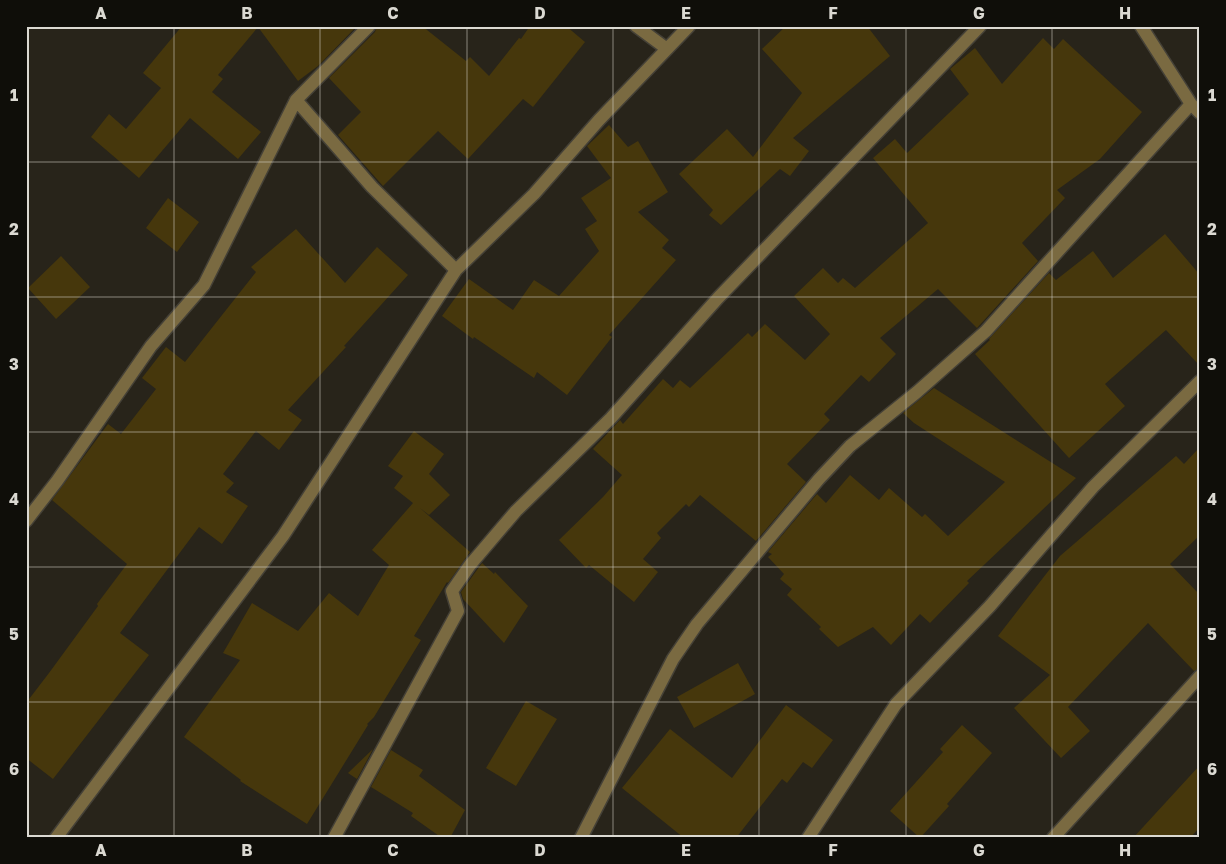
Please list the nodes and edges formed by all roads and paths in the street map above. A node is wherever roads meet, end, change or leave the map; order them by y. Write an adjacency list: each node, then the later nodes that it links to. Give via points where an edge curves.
1 (369, 26): 7 (street)
2 (636, 26): 6 (street)
3 (689, 26): 6 (street)
4 (980, 26): 14 (street, via 718,298 611,418 516,511 470,565 452,591 458,611)
5 (1141, 26): 8 (street)
6 (668, 49): 9 (street, via 534,194)
7 (296, 100): 9 (street, via 372,187); 11 (street, via 204,285 151,346)
8 (1196, 109): 15 (street, via 986,331 844,452 819,479 697,624 673,659)
9 (456, 270): 13 (street, via 283,536)
10 (1200, 381): 16 (street, via 1093,487 990,606 896,704)
11 (26, 521)
12 (1200, 676): 17 (street)
13 (56, 838)
14 (334, 838)
15 (581, 838)
16 (808, 838)
17 (1053, 838)

